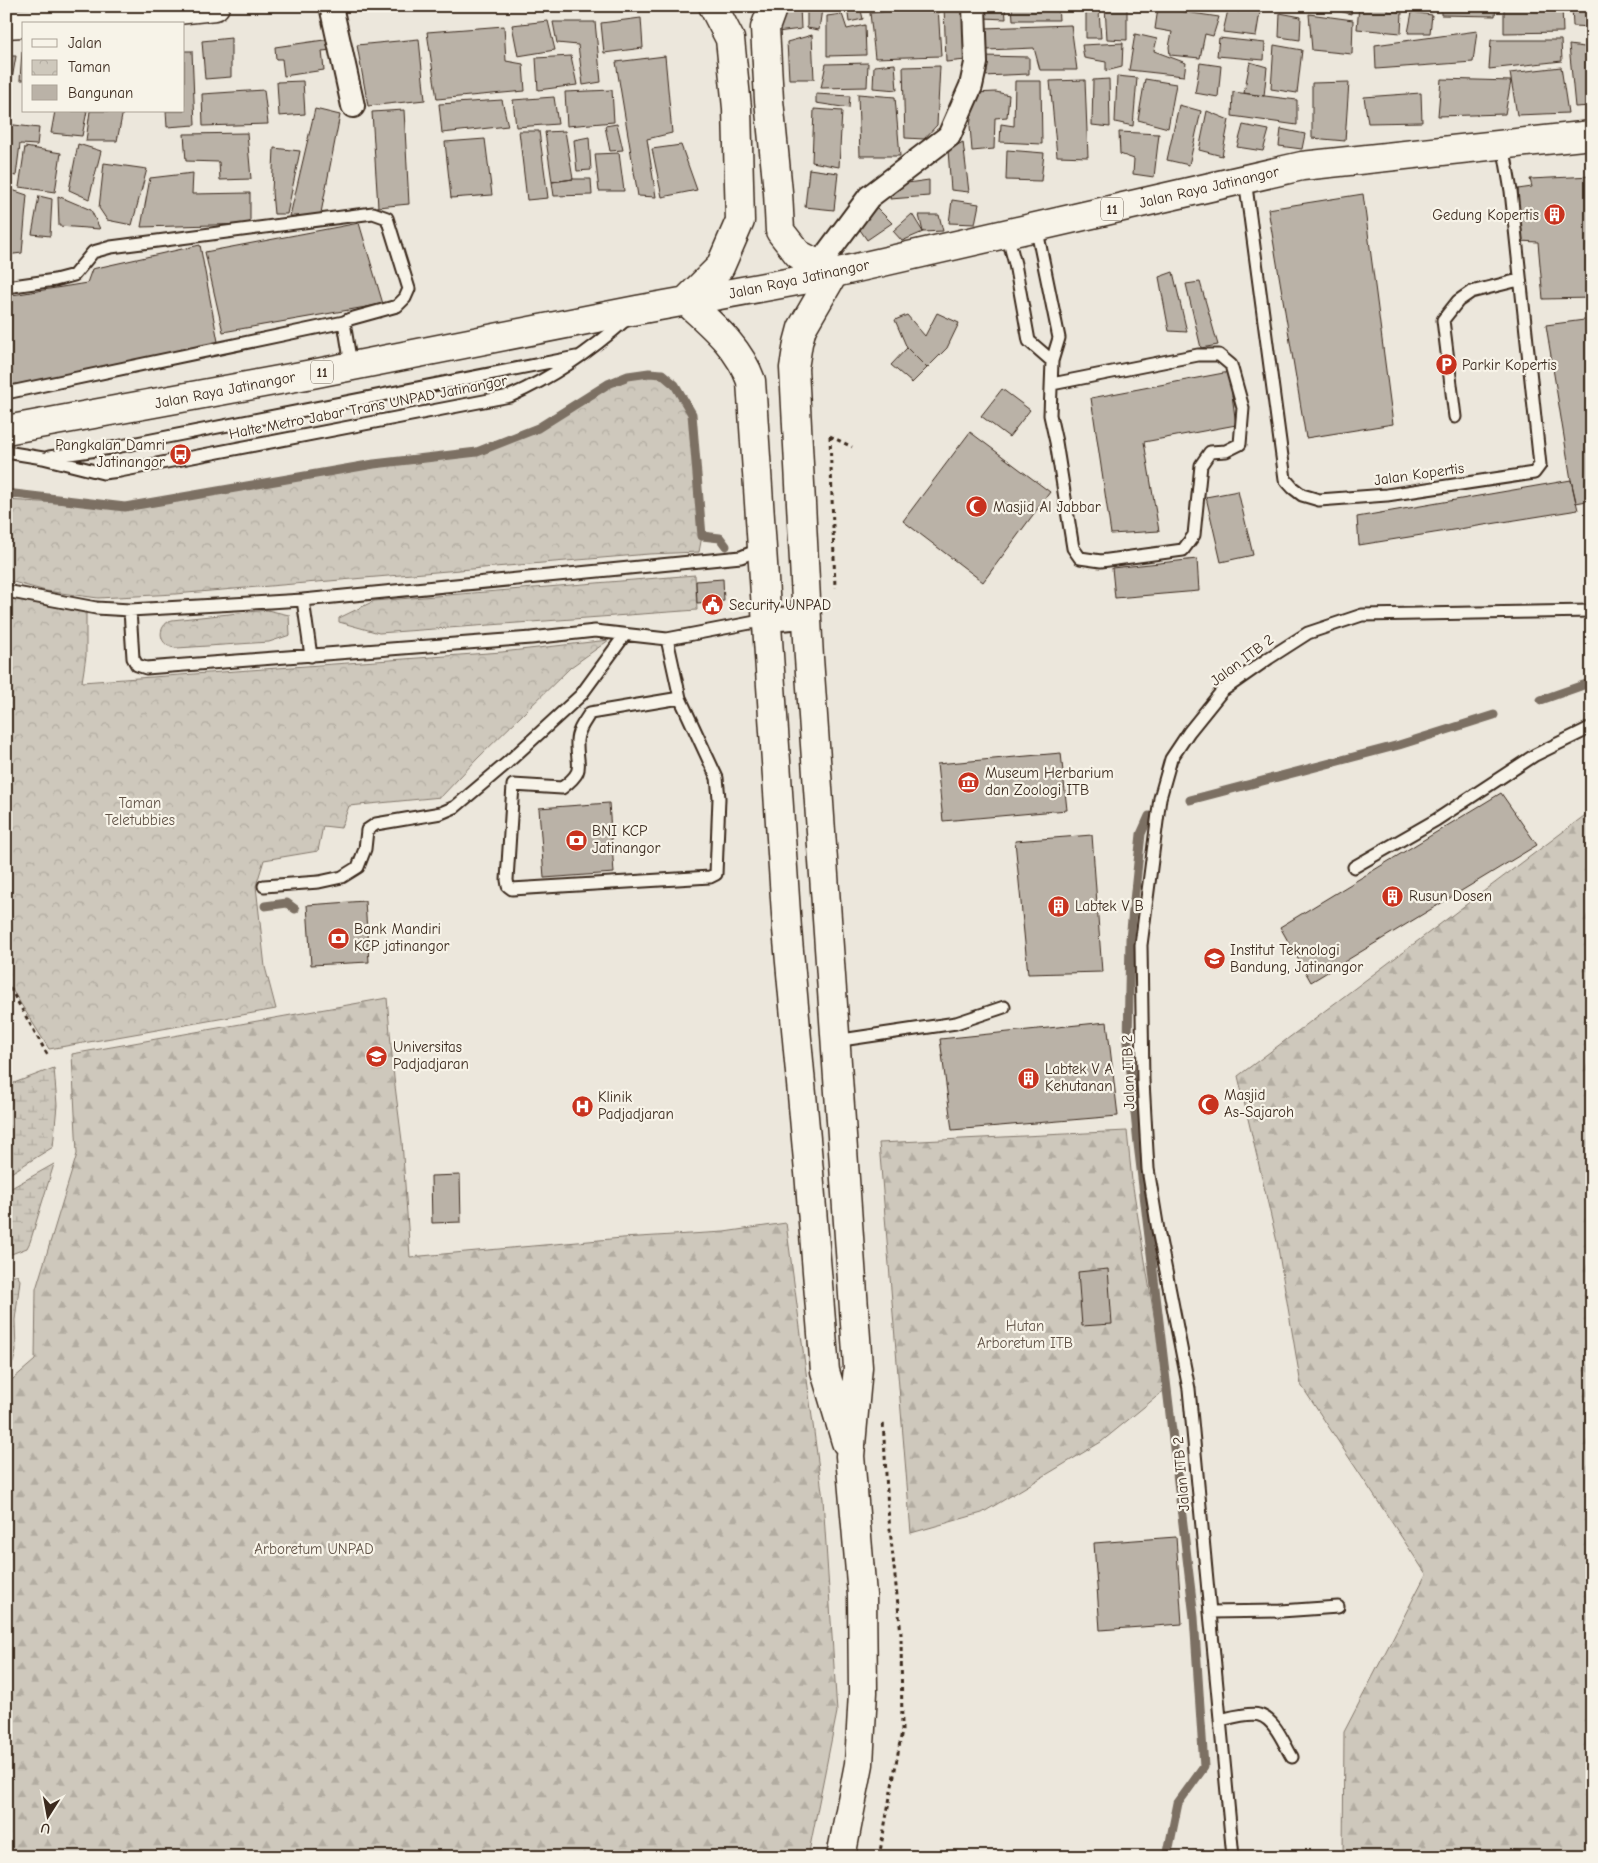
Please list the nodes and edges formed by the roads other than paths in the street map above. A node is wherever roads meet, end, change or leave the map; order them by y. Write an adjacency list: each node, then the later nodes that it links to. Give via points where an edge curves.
1 (215, 6): 6 (main road)
2 (332, 6): 10 (street)
3 (713, 6): 19 (main road, via 730,39 737,108 740,221 720,267)
4 (773, 6): 16 (main road, via 765,28 780,231 798,254)
5 (974, 6): 16 (street, via 976,63 971,86 949,136 869,197)
6 (172, 8): 7 (main road, via 101,18)
7 (38, 22)
8 (22, 23): 9 (main road)
9 (6, 24)
10 (353, 106)
11 (1592, 134): 12 (main road, Jalan Raya Jatinangor / 11)
12 (1503, 144): 13 (main road, Jalan Raya Jatinangor / 11, via 1302,166); 17 (lane, Jalan Kopertis)
13 (1245, 178): 14 (main road, Jalan Raya Jatinangor / 11); 17 (lane, Jalan Kopertis, via 1285,479 1302,495 1319,500 1387,495 1534,473 1540,465)
14 (1036, 226): 15 (main road, Jalan Raya Jatinangor / 11); 23 (lane, via 1059,338)
15 (1007, 234): 16 (main road, Jalan Raya Jatinangor / 11); 23 (lane, via 1029,341)
16 (820, 272): 19 (main road, Jalan Raya Jatinangor / 11); 36 (main road, via 802,328 794,368)
17 (1519, 280): 27 (lane, via 1471,292 1458,301 1443,320)
18 (6, 287): 21 (lane, via 74,275 94,252 111,247 373,213 387,218 409,288 397,306)
19 (686, 301): 20 (main road, Jalan Raya Jatinangor / 11); 31 (main road, via 722,334 746,366 751,381)
20 (637, 310): 22 (lane); 24 (main road, Jalan Raya Jatinangor / 11)
21 (344, 322): 24 (lane); 26 (lane)
22 (583, 356): 30 (lane, Halte Metro Jabar Trans UNPAD Jatinangor, via 111,448); 30 (lane, Halte Metro Jabar Trans UNPAD Jatinangor, via 510,396 120,472 102,473)
23 (1052, 361): 25 (lane)
24 (351, 365): 28 (main road, Jalan Raya Jatinangor / 11)
25 (1052, 384): 25 (lane, via 1050,414 1073,548 1080,558 1101,561 1183,550 1194,535 1201,465 1210,452 1226,451 1240,444 1243,408 1231,365 1219,355 1198,355)
26 (6, 393)
27 (1455, 417)
28 (6, 430)
29 (6, 452): 30 (lane)
30 (42, 458)
31 (761, 542): 33 (lane, via 757,549 741,557); 37 (main road)
32 (6, 591): 34 (lane, via 70,604)
33 (303, 600): 34 (lane); 40 (lane)
34 (130, 610): 40 (lane, via 132,658 137,665 146,668)
35 (1592, 611): 49 (lane, Jalan ITB 2, via 1362,615 1308,633 1222,691 1171,759 1160,798 1141,945 1143,1081 1148,1169 1189,1389)
36 (806, 617): 37 (street); 46 (main road)
37 (766, 620): 39 (lane); 47 (main road, via 787,929 825,1371)
38 (624, 636): 39 (lane); 40 (lane, via 594,631); 44 (lane, via 581,695 507,764 455,806 441,812 376,824 367,830 365,849 358,867 342,877)
39 (667, 639): 41 (lane)
40 (311, 656)
41 (680, 698): 41 (lane, via 717,778 716,874 710,877 512,889 508,886 513,785 562,788 574,779 579,770 578,735 590,712)
42 (1592, 727): 43 (lane, via 1534,755 1436,820)
43 (1354, 866)
44 (264, 886)
45 (1004, 1007): 46 (lane, via 956,1023)
46 (835, 1041): 47 (main road, via 858,1367)
47 (850, 1456): 52 (main road, via 862,1595 863,1692 859,1764)
48 (1338, 1607): 49 (lane, via 1281,1612)
49 (1210, 1612): 50 (lane, Jalan ITB 2)
50 (1220, 1720): 51 (lane, via 1259,1714 1272,1723); 53 (lane, Jalan ITB 2)
51 (1292, 1757)
52 (841, 1857)
53 (1234, 1857)

